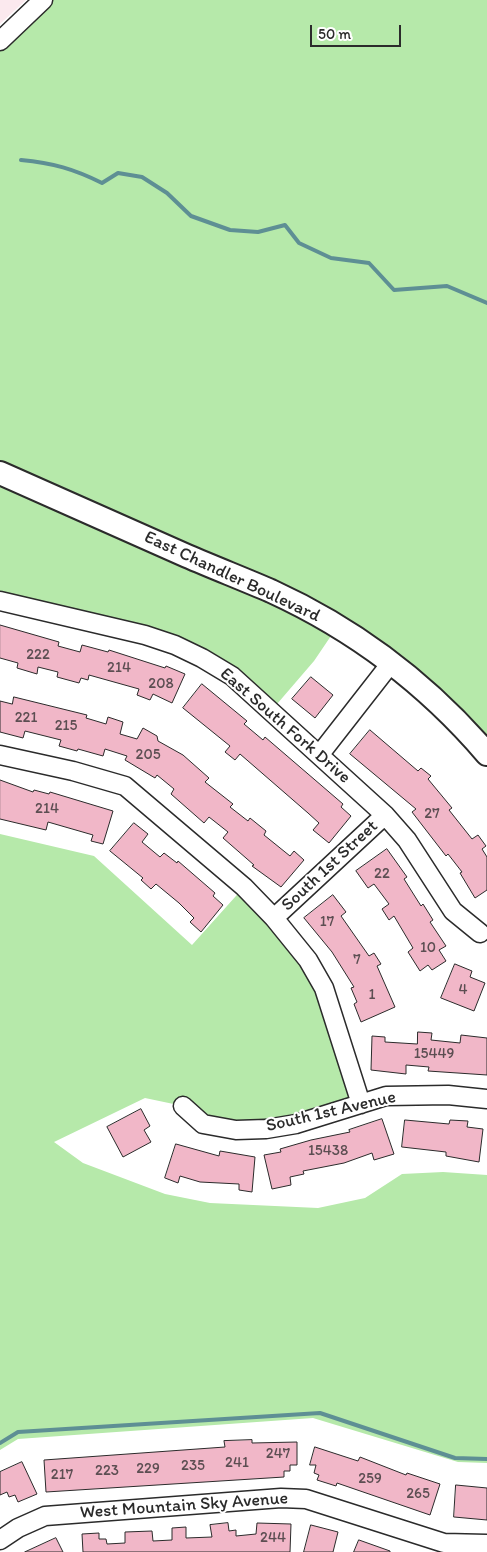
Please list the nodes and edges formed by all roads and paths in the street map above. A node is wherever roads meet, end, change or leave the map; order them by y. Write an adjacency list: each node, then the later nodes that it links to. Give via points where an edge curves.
1 (43, 0): 2 (street)
2 (0, 41)
3 (0, 473): 5 (main road, East Chandler Boulevard, via 272,592 337,626)
4 (0, 601): 6 (street, East South Fork Drive, via 175,645 232,676)
5 (391, 663): 6 (street); 7 (main road, East Chandler Boulevard, via 428,692)
6 (320, 754): 9 (street, East South Fork Drive)
7 (487, 754)
8 (0, 755): 10 (street, via 125,786 229,874)
9 (385, 815): 10 (street, South 1st Street); 11 (street, East South Fork Drive, via 407,840 453,911)
10 (274, 918): 13 (street, via 308,960 324,988)
11 (480, 933)
12 (487, 1099): 13 (street, South 1st Avenue, via 410,1094 386,1096)
13 (362, 1104): 14 (street, South 1st Avenue, via 296,1124 259,1130 203,1124)
14 (183, 1106)
15 (0, 1540): 16 (street, West Mountain Sky Avenue, via 45,1516 281,1498 306,1500 444,1543)
16 (487, 1544)

